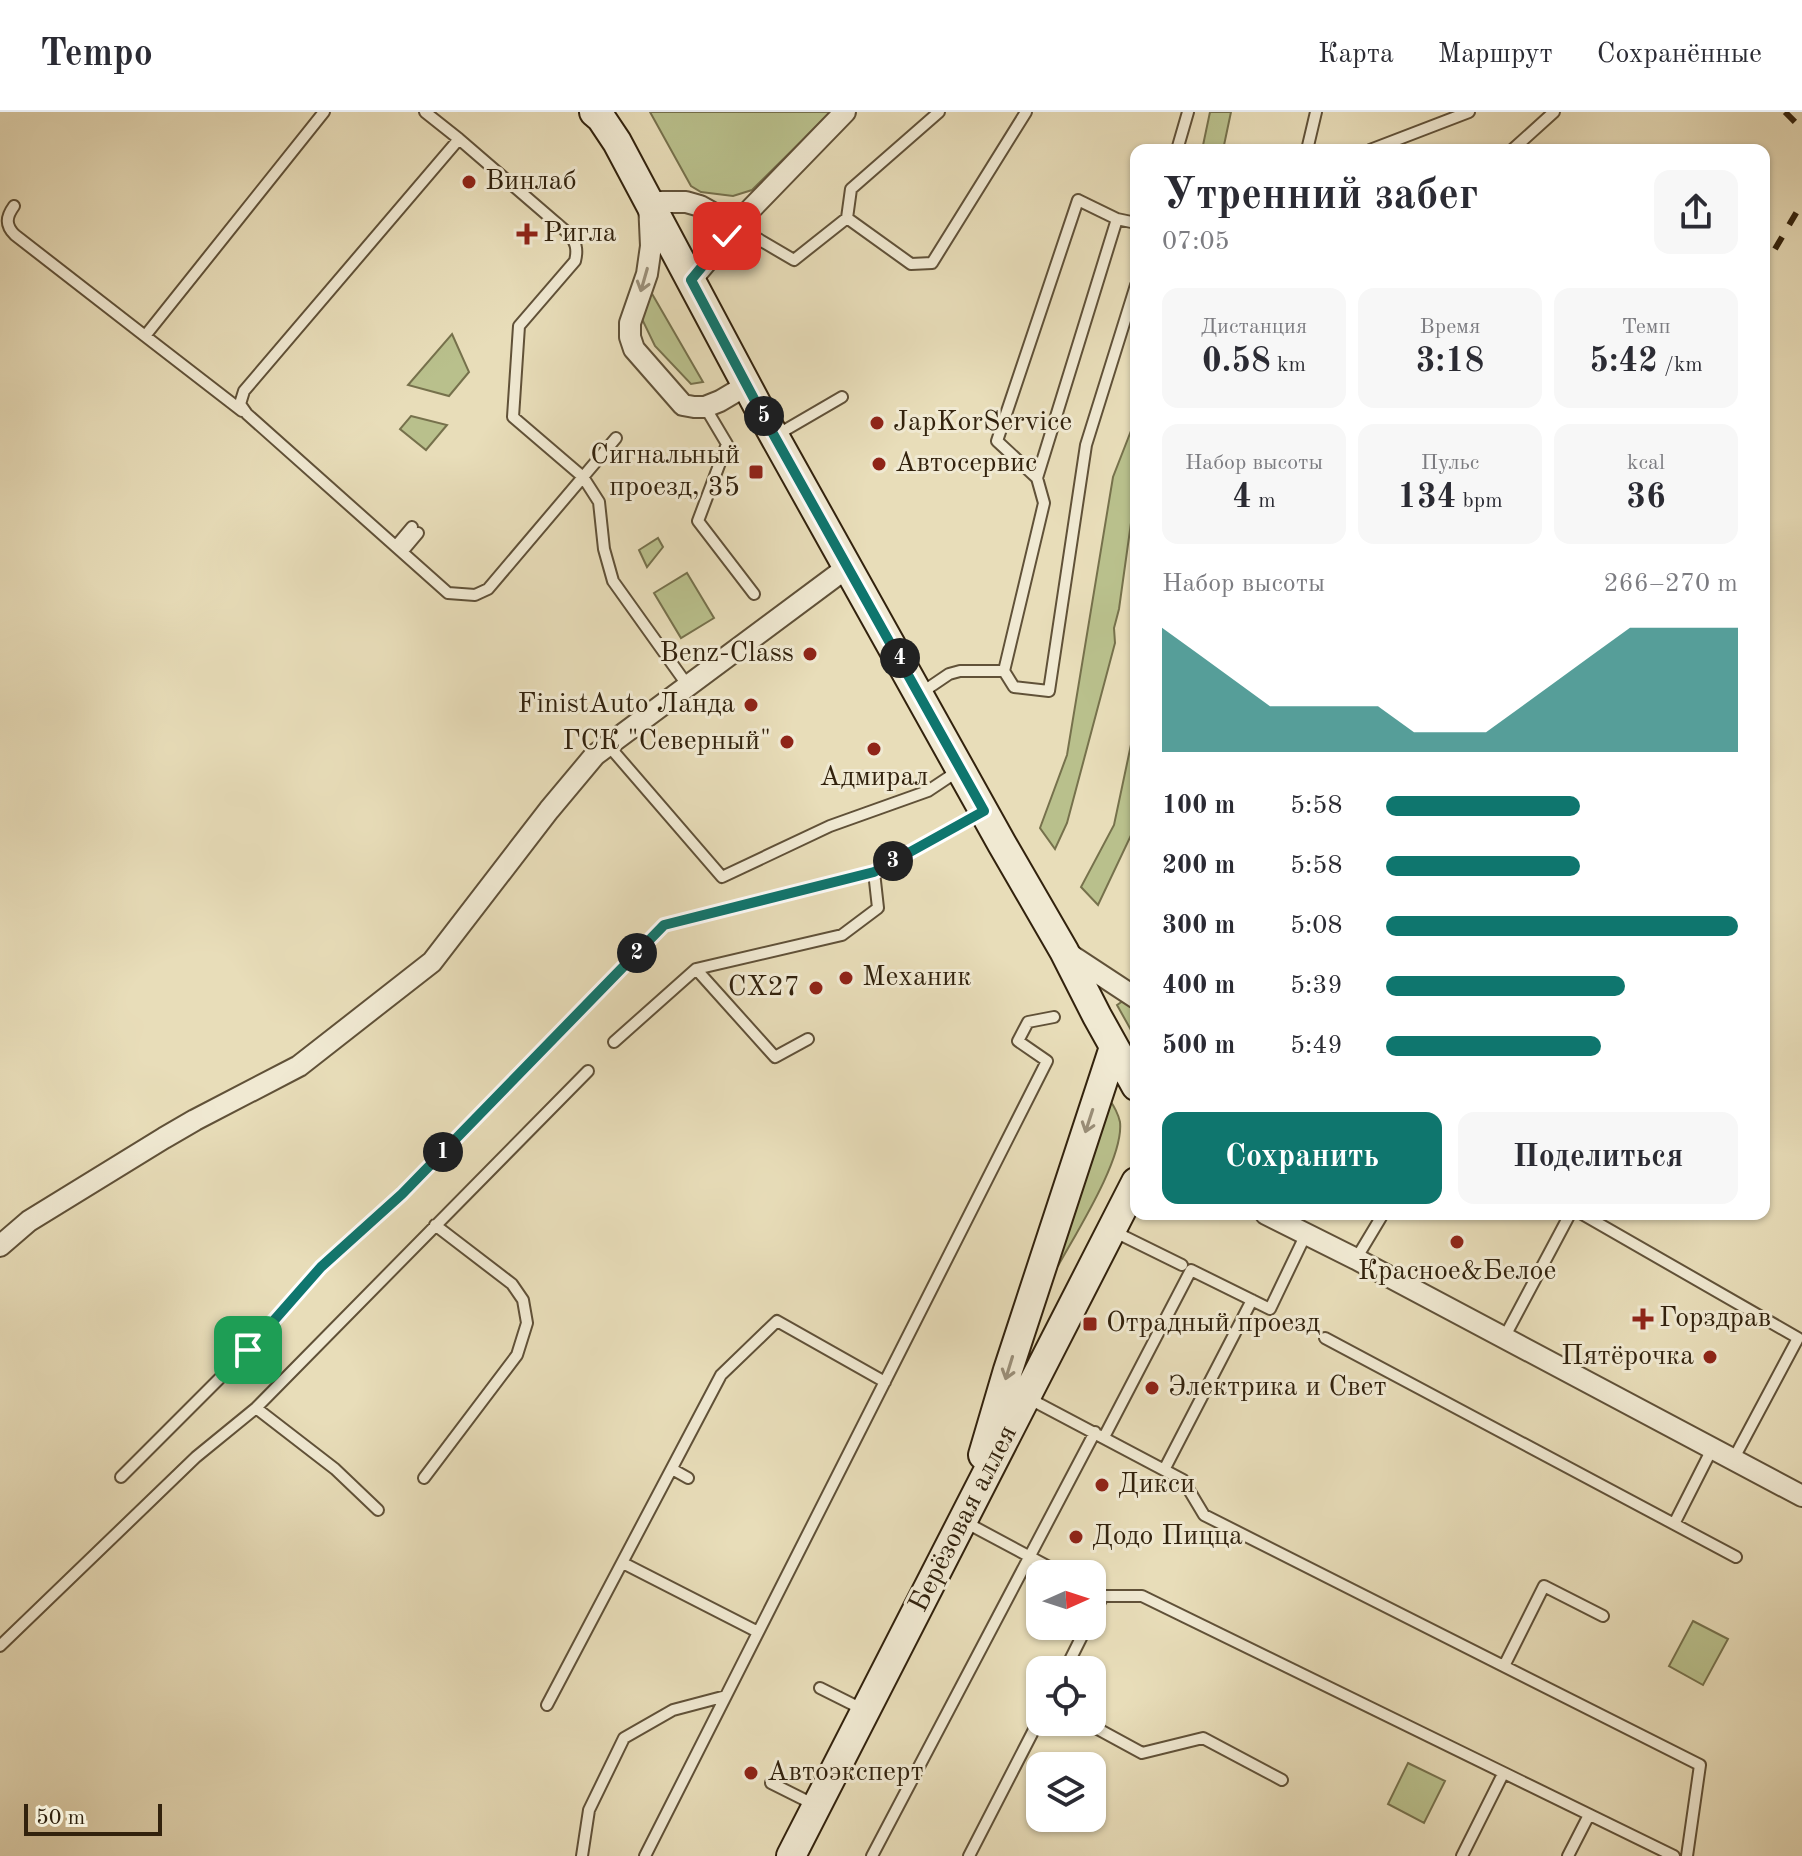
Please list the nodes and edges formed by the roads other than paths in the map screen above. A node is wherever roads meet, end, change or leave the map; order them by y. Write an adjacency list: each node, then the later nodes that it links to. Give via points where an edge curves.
1 (324, 112): 24 (lane)
2 (425, 112): 11 (lane)
3 (845, 112): 21 (street)
4 (939, 112): 18 (lane, via 851,189)
5 (1188, 112): 12 (lane)
6 (1316, 112): 13 (lane)
7 (1469, 112): 14 (lane)
8 (1554, 112): 15 (lane)
9 (1020, 113): 18 (lane, via 932,263 911,264)
10 (600, 114): 16 (main road)
11 (459, 139): 28 (lane, via 244,391 240,404); 31 (lane, via 575,241 575,261 519,326 513,417)
12 (1179, 144)
13 (1308, 144)
14 (1386, 144)
15 (1519, 144)
16 (649, 202): 21 (street, via 686,202); 22 (main road); 27 (street, one-way to 27, via 651,246 630,337 640,358 683,405)
17 (14, 206): 24 (lane, via 7,221 15,235)
18 (847, 218): 21 (lane, via 794,260)
19 (1117, 219): 20 (lane); 32 (lane); 32 (lane, via 1078,200 997,441)
20 (1130, 222)
21 (736, 226): 22 (street)
22 (691, 280): 25 (main road)
23 (1130, 304): 37 (lane, via 1086,445 1049,691 1014,687)
24 (145, 336): 28 (lane)
25 (747, 385): 27 (street); 29 (main road)
26 (842, 397): 29 (lane)
27 (705, 407): 36 (lane, via 727,444 698,521)
28 (247, 414): 34 (lane)
29 (775, 436): 35 (main road)
30 (616, 438): 31 (lane)
31 (583, 477): 34 (lane, via 488,589 475,595 448,593); 38 (lane, via 599,502 613,581)
32 (1037, 478): 37 (lane, via 1044,503)
33 (415, 530): 34 (lane)
34 (399, 549)
35 (849, 566): 38 (street); 39 (main road)
36 (754, 594)
37 (1004, 671): 39 (lane, via 960,671)
38 (688, 686): 40 (street)
39 (919, 694): 41 (main road)
40 (608, 745): 41 (lane, via 722,877 830,826 928,791); 61 (street, via 549,810 432,962 299,1066 164,1138 29,1221)
41 (960, 769): 42 (main road)
42 (984, 811): 43 (lane); 44 (main road)
43 (874, 872): 45 (lane, via 878,908 842,935); 75 (lane, via 664,925 402,1194 321,1267 248,1350)
44 (1064, 951): 46 (street); 50 (main road)
45 (696, 969): 48 (lane, via 775,1057); 49 (lane)
46 (1130, 994)
47 (1054, 1017): 67 (lane, via 1028,1022 1018,1041 1047,1061)
48 (808, 1039)
49 (614, 1042)
50 (1114, 1047): 52 (main road); 80 (main road, one-way to 80)
51 (588, 1071): 58 (lane)
52 (1130, 1075)
53 (1130, 1194): 59 (main road, Берёзовая аллея)
54 (1278, 1220): 60 (street)
55 (1379, 1220): 62 (lane)
56 (1567, 1220): 66 (lane)
57 (1592, 1220): 72 (lane, via 1798,1338)
58 (435, 1225): 69 (lane); 76 (lane, via 512,1284 523,1300 527,1323 517,1355)
59 (1112, 1230): 63 (lane); 68 (main road, Берёзовая аллея)
60 (1306, 1234): 62 (street); 64 (lane, via 1270,1309)
61 (0, 1246)
62 (1356, 1259): 66 (street)
63 (1182, 1265)
64 (1252, 1300): 70 (lane, via 1191,1270); 74 (lane)
65 (1325, 1338): 81 (lane)
66 (1504, 1338): 71 (street)
67 (885, 1382): 73 (lane, via 777,1321 721,1375); 88 (lane)
68 (1027, 1397): 70 (lane); 80 (main road, Берёзовая аллея)
69 (256, 1408): 79 (lane); 89 (lane, via 196,1457)
70 (1099, 1434): 74 (lane); 82 (lane)
71 (1712, 1449): 72 (street); 81 (lane)
72 (1733, 1460): 78 (street)
73 (672, 1469): 77 (lane); 85 (lane)
74 (1164, 1470): 90 (lane, via 1183,1480 1204,1515)
75 (121, 1477)
76 (424, 1478)
77 (688, 1478)
78 (1802, 1496)
79 (378, 1510)
80 (963, 1521): 82 (lane); 94 (main road, Берёзовая аллея)
81 (1674, 1524): 83 (lane)
82 (1029, 1557): 84 (lane); 106 (lane)
83 (1736, 1557)
84 (1035, 1560)
85 (623, 1563): 88 (lane); 93 (lane)
86 (1106, 1596): 97 (lane, via 1142,1596)
87 (1603, 1616): 90 (lane, via 1544,1586)
88 (758, 1632): 92 (lane)
89 (0, 1646)
90 (1504, 1666): 110 (lane, via 1700,1765)
91 (820, 1688): 94 (lane)
92 (726, 1696): 103 (lane, via 673,1710 624,1738 589,1810); 104 (lane)
93 (547, 1705)
94 (866, 1710): 100 (main road, Берёзовая аллея)
95 (1106, 1733): 98 (lane, via 1142,1753 1203,1738)
96 (1031, 1736): 107 (lane)
97 (1503, 1774): 101 (lane); 108 (lane)
98 (1282, 1780)
99 (771, 1783): 100 (lane)
100 (817, 1806): 105 (main road, Берёзовая аллея)
101 (1589, 1815): 102 (lane); 109 (lane)
102 (1669, 1855)
103 (582, 1856)
104 (645, 1856)
105 (791, 1856)
106 (872, 1856)
107 (969, 1856)
108 (1462, 1856)
109 (1568, 1856)
110 (1687, 1856)

